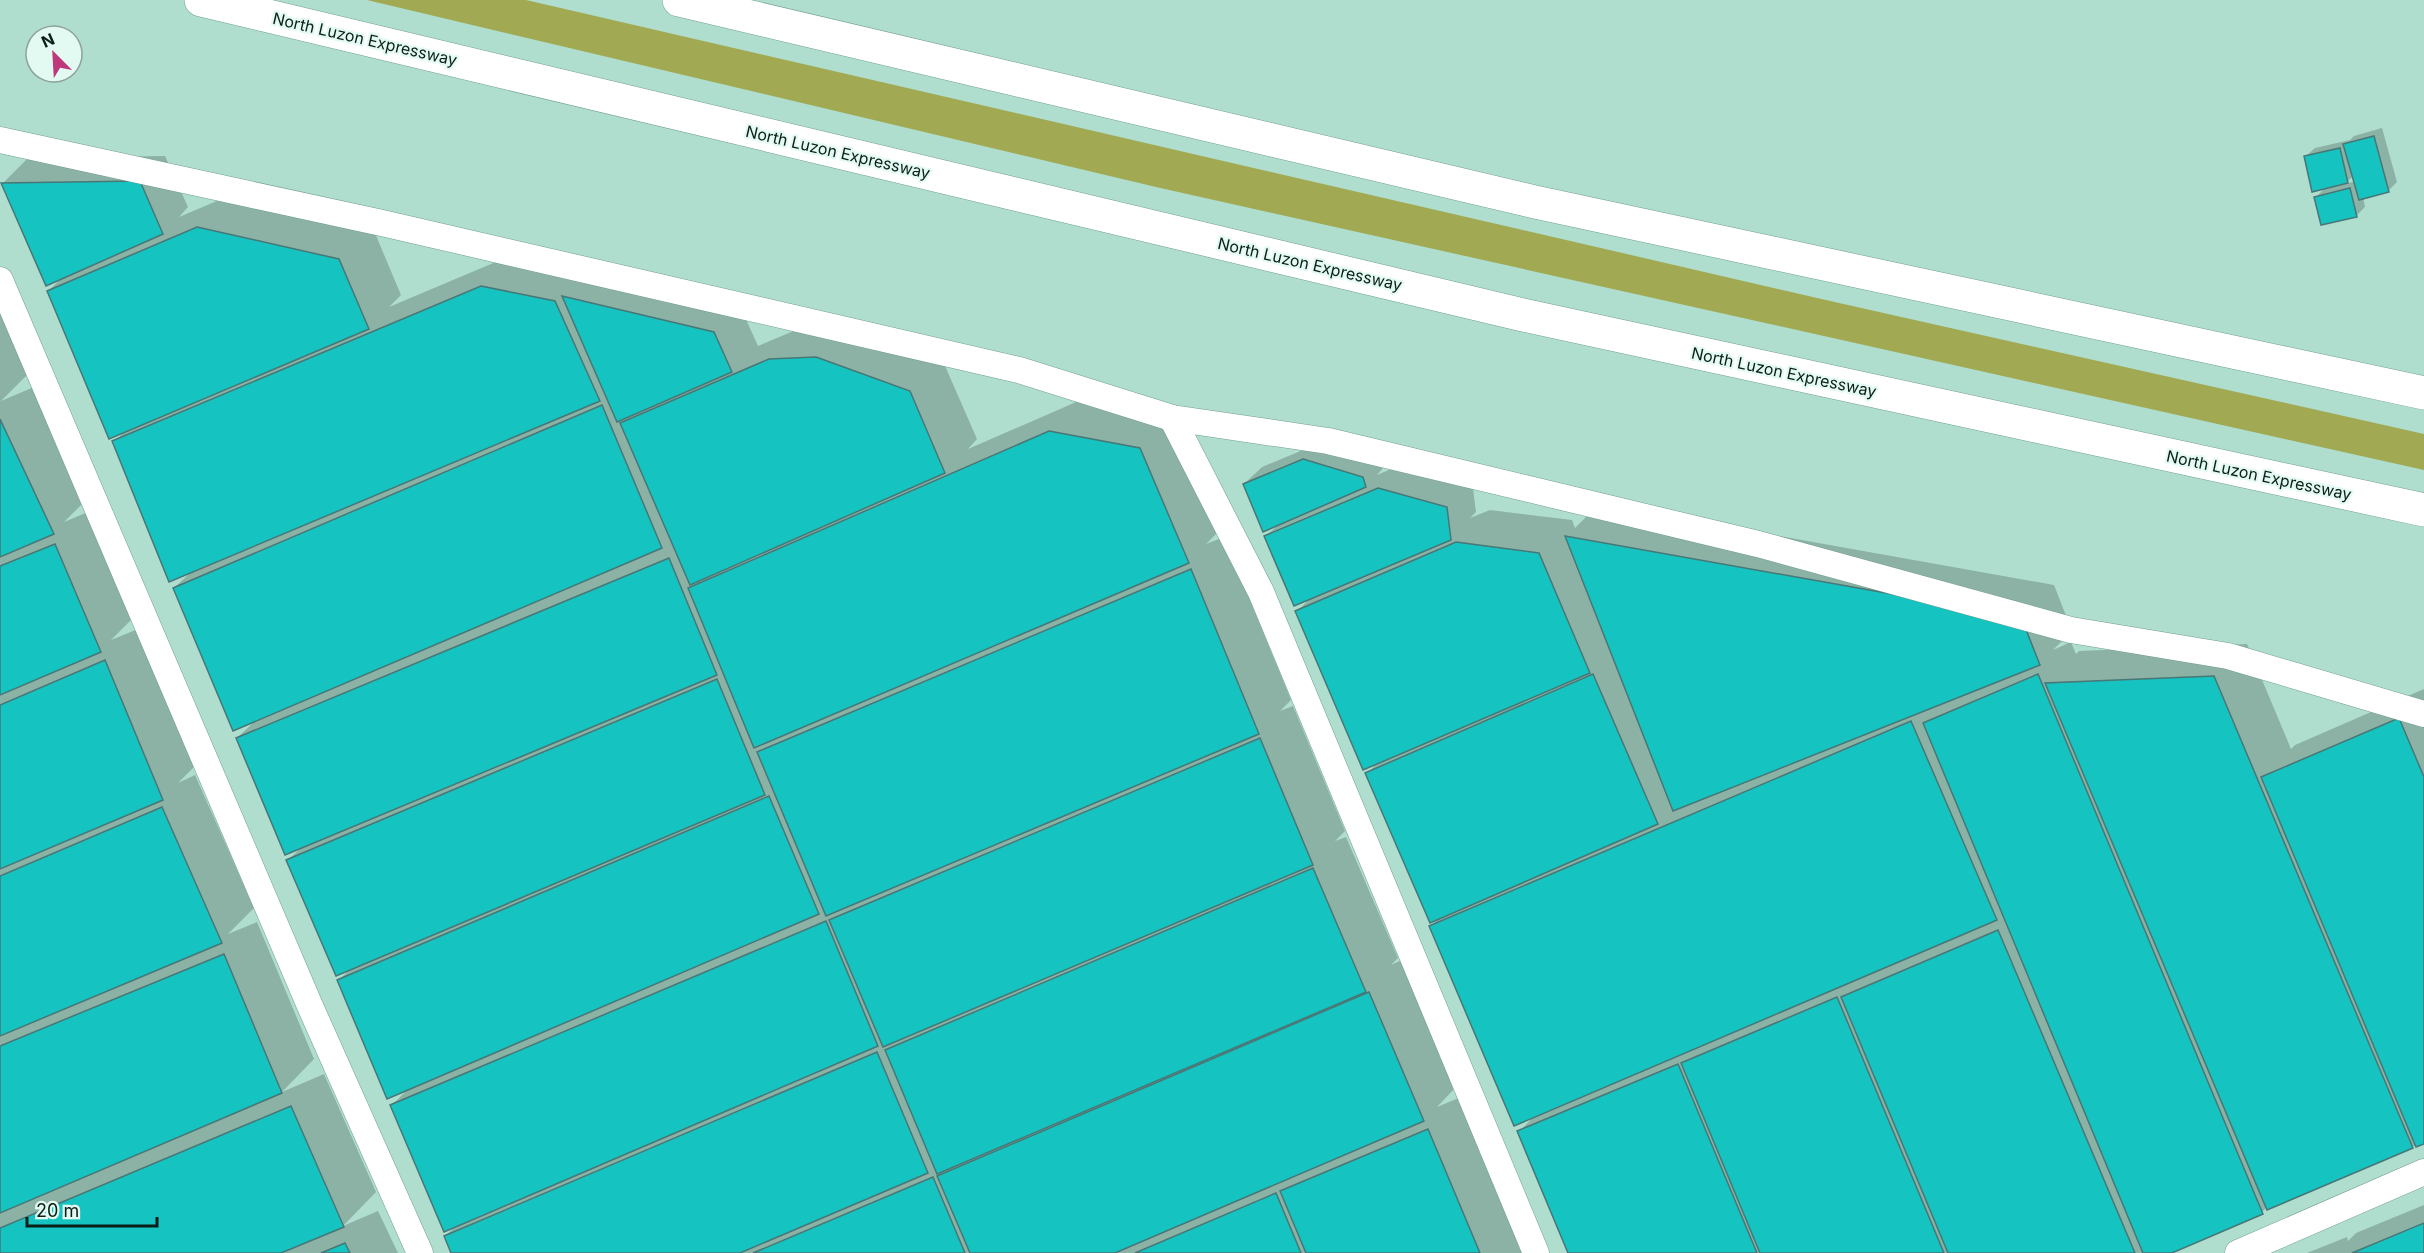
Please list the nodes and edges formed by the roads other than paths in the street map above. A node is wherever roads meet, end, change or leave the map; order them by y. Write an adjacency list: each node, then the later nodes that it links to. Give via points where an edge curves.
1 (201, 0): 7 (highway, North Luzon Expressway, via 1523,315)
2 (679, 0): 5 (highway, via 1535,202)
3 (0, 140): 6 (lane, via 382,223 1019,370)
4 (0, 280): 10 (lane)
5 (2424, 393)
6 (1172, 418): 8 (lane, via 1328,441 1758,544 2071,630 2228,656); 11 (lane, via 1261,592)
7 (2424, 510)
8 (2424, 714)
9 (2424, 1172): 12 (lane)
10 (420, 1253)
11 (1536, 1253)
12 (2238, 1253)

